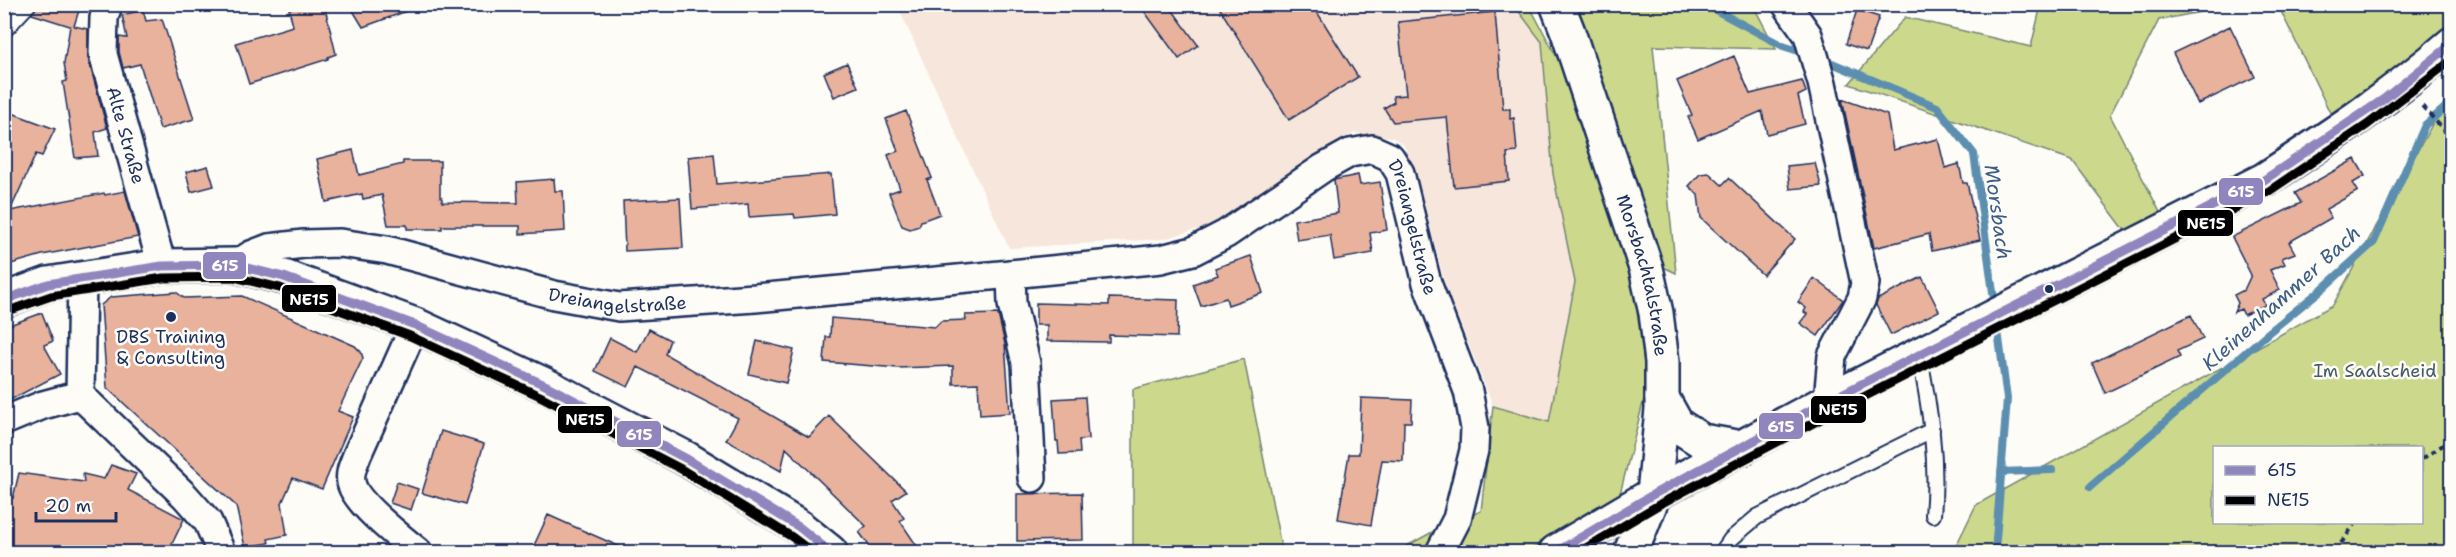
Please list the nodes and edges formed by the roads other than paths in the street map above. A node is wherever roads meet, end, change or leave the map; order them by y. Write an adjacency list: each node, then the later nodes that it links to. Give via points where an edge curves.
1 (29, 4): 5 (lane)
2 (108, 4): 8 (street, Alte Straße, via 104,54)
3 (1557, 4): 15 (main road, Morsbachtalstraße, via 1646,268 1661,352)
4 (1786, 4): 16 (street, via 1808,35 1822,83 1865,283 1862,298 1832,356)
5 (4, 31)
6 (2451, 44): 13 (main road, via 2404,85 2264,180)
7 (235, 265): 8 (main road); 9 (street, Dreiangelstraße, via 269,248 340,243 387,250 554,295 619,307); 12 (main road, via 284,277)
8 (162, 266): 10 (main road)
9 (1011, 274): 20 (street, via 1012,304 1026,363); 26 (street, Dreiangelstraße, via 1161,259 1193,251 1226,234 1350,153 1372,149 1390,157 1400,173 1427,283 1468,391 1475,428 1474,450 1457,519)
10 (82, 278): 11 (main road, via 48,284); 14 (street)
11 (4, 300)
12 (415, 325): 24 (street, via 357,455 351,484 360,499); 25 (main road, via 545,385 687,459 799,527)
13 (1919, 354): 16 (main road); 18 (lane)
14 (80, 396): 17 (street, via 43,405); 23 (street, via 199,511)
15 (1662, 398): 19 (main road, via 1677,425 1702,441); 21 (main road, Morsbachtalstraße)
16 (1828, 401): 19 (main road)
17 (4, 421)
18 (1932, 430): 22 (lane, via 1936,487); 29 (lane, via 1756,517)
19 (1742, 448): 21 (main road)
20 (1032, 478)
21 (1654, 494): 27 (main road); 28 (main road, Morsbachtalstraße)
22 (1933, 514)
23 (221, 552)
24 (418, 552)
25 (830, 552)
26 (1440, 552)
27 (1556, 552)
28 (1631, 552)
29 (1722, 552)

